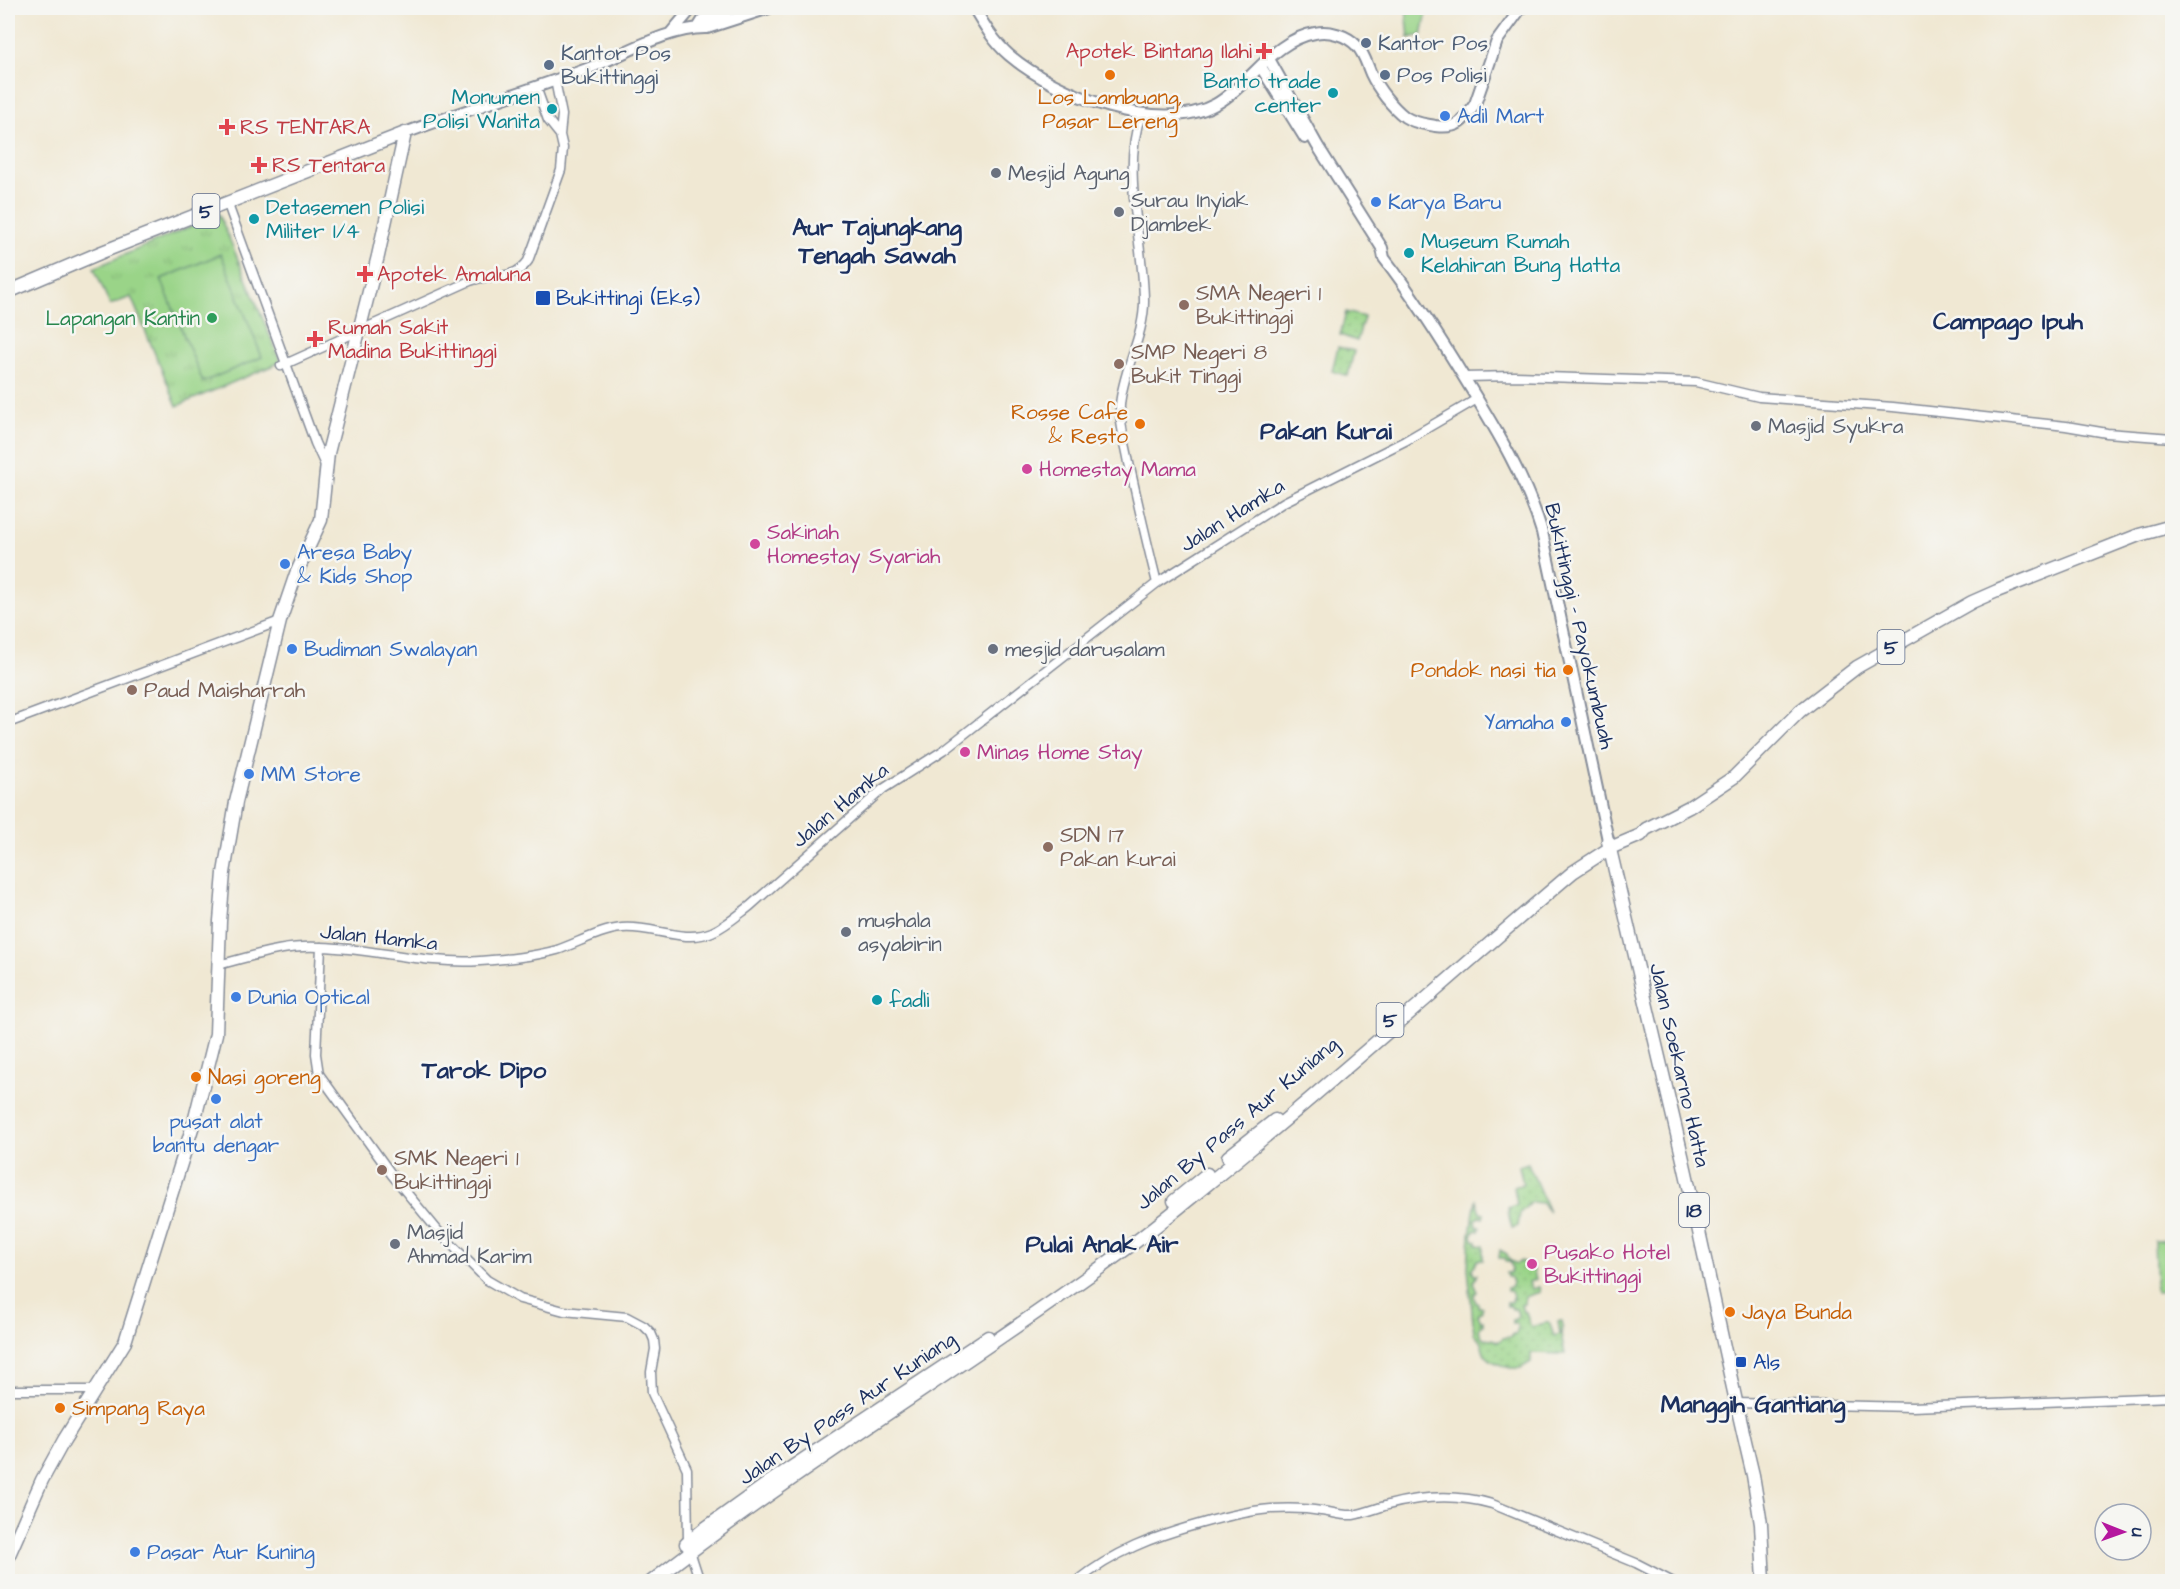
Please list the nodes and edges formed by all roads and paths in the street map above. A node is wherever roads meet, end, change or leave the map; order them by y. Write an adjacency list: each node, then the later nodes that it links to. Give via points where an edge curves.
1 (692, 8): 7 (main road)
2 (735, 8): 6 (main road, via 703,20)
3 (769, 8): 6 (main road)
4 (974, 8): 12 (main road, via 996,41 1021,64 1087,99)
5 (1521, 8): 8 (main road, via 1497,41 1474,104 1457,125 1426,124 1404,117 1383,93 1357,45 1335,33 1299,37)
6 (698, 28): 7 (main road)
7 (670, 34): 10 (main road)
8 (1269, 59): 9 (main road); 16 (main road, Bukittinggi - Payokumbuah, via 1382,248)
9 (1261, 67): 12 (main road, via 1228,96 1199,112 1173,117); 16 (main road)
10 (555, 80): 11 (main road); 14 (street, via 562,115)
11 (536, 87): 13 (main road); 14 (street, via 548,120)
12 (1141, 114): 25 (street, via 1133,176 1143,314 1120,408 1123,439)
13 (405, 133): 15 (highway, 5); 18 (highway)
14 (560, 135): 18 (street, via 561,170 528,261 521,270 470,281)
15 (228, 202): 17 (highway, 5); 19 (street)
16 (1384, 258): 20 (main road, Bukittinggi - Payokumbuah)
17 (8, 292)
18 (357, 334): 19 (street); 23 (highway)
19 (284, 365): 23 (street)
20 (1464, 377): 21 (main road, Bukittinggi - Payokumbuah); 22 (street, via 1696,382 1759,397 1893,407)
21 (1477, 399): 25 (street, Jalan Hamka, via 1405,441 1284,502); 28 (main road, Bukittinggi - Payokumbuah, via 1521,479 1542,532)
22 (2172, 438)
23 (326, 465): 26 (highway, via 321,520)
24 (2172, 526): 28 (highway, 5, via 2131,538 1972,602 1857,667 1808,704 1734,777 1641,835)
25 (1157, 583): 29 (street, Jalan Hamka, via 944,750 883,789 750,906 710,933 690,936 639,927 619,928 532,956 457,962)
26 (280, 621): 27 (street); 30 (highway, via 236,802 224,873)
27 (8, 723)
28 (1609, 844): 34 (highway, Jalan Soekarno Hatta / 18); 35 (highway, Jalan By Pass Aur Kuniang / 5, via 1488,941 1329,1077 1258,1144 1177,1204 1126,1249 704,1529)
29 (321, 947): 30 (street, Jalan Hamka, via 288,948); 35 (street, via 316,1054 319,1074 439,1232 487,1280 520,1299 564,1311 627,1317 651,1333 652,1393 687,1469)
30 (218, 965): 32 (highway, via 213,1052 194,1122 125,1342)
31 (8, 1390): 32 (street)
32 (94, 1390): 36 (highway, via 42,1480)
33 (2172, 1397): 34 (street, via 1912,1407)
34 (1736, 1403): 42 (highway, Jalan Soekarno Hatta / 18, via 1753,1475)
35 (689, 1547): 37 (highway, Jalan By Pass Aur Kuniang); 38 (highway, Jalan By Pass Aur Kuniang); 39 (street)
36 (8, 1557)
37 (641, 1581)
38 (651, 1581)
39 (700, 1581)
40 (1076, 1581): 41 (street, via 1132,1546 1242,1513 1302,1509 1344,1515 1447,1497 1492,1504)
41 (1674, 1581)
42 (1764, 1581)

